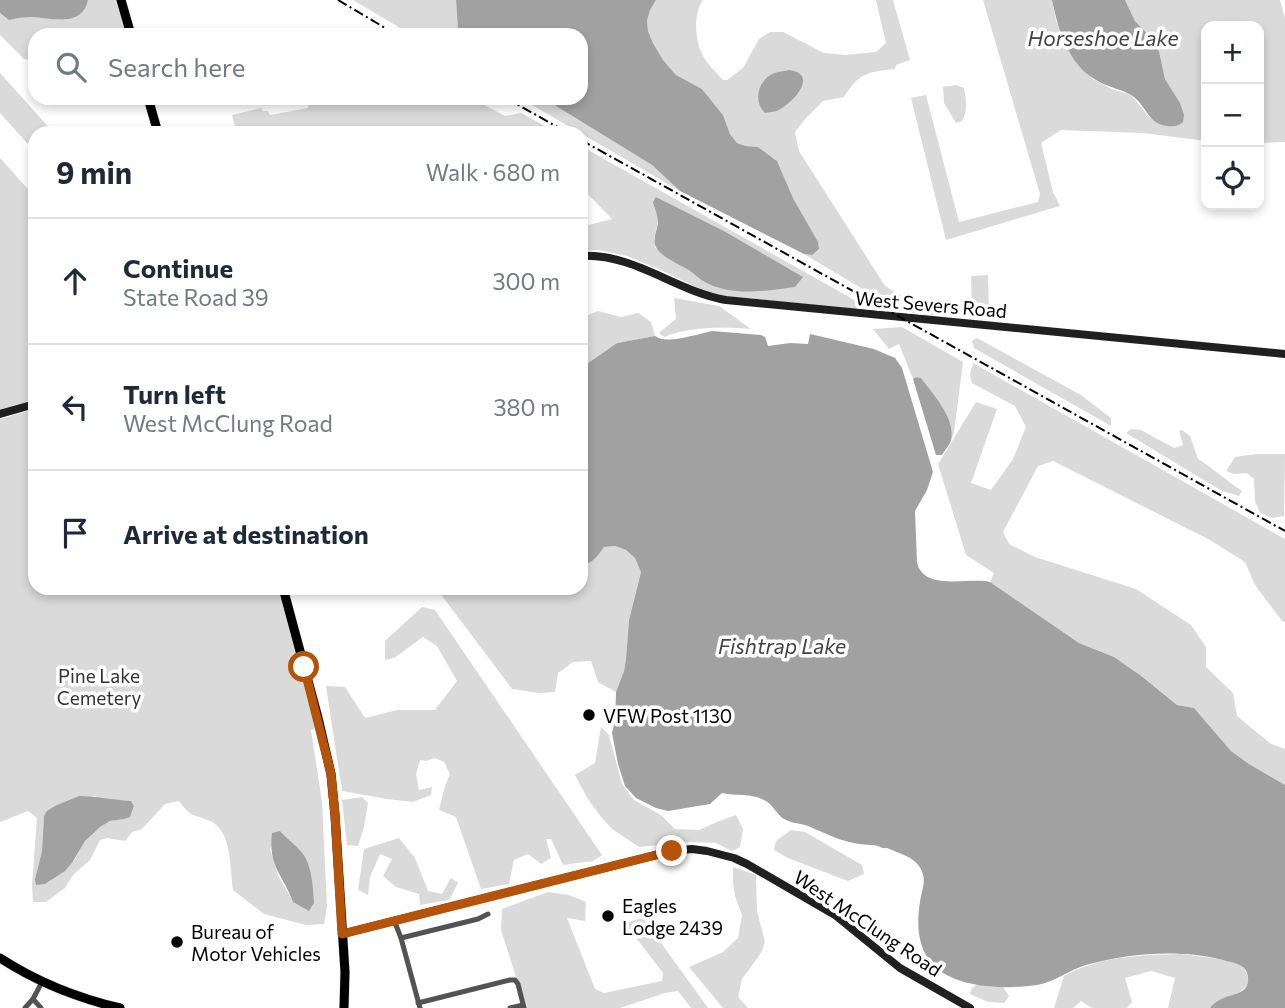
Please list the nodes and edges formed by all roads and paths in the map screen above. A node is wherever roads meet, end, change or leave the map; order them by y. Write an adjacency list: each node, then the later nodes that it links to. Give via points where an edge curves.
1 (121, 0): 2 (main road)
2 (129, 28)
3 (150, 105): 4 (main road)
4 (156, 126)
5 (588, 256): 6 (street, West Severs Road, via 629,262 703,295 726,300)
6 (1285, 354)
7 (28, 406): 8 (street)
8 (0, 414)
9 (285, 595): 12 (main road, via 331,774)
10 (488, 914): 13 (street)
11 (394, 920): 12 (street, West McClung Road); 13 (street); 24 (street, West McClung Road, via 672,851 707,851 734,858 822,907 900,968)
12 (342, 934): 22 (main road)
13 (401, 938): 17 (street)
14 (0, 958): 15 (main road)
15 (42, 982): 16 (street); 21 (main road)
16 (33, 999): 19 (street); 20 (street)
17 (419, 1005): 18 (street, via 510,979 518,984)
18 (524, 1006): 23 (street)
19 (25, 1008)
20 (41, 1008)
21 (120, 1008)
22 (344, 1008)
23 (510, 1008)
24 (970, 1008)

